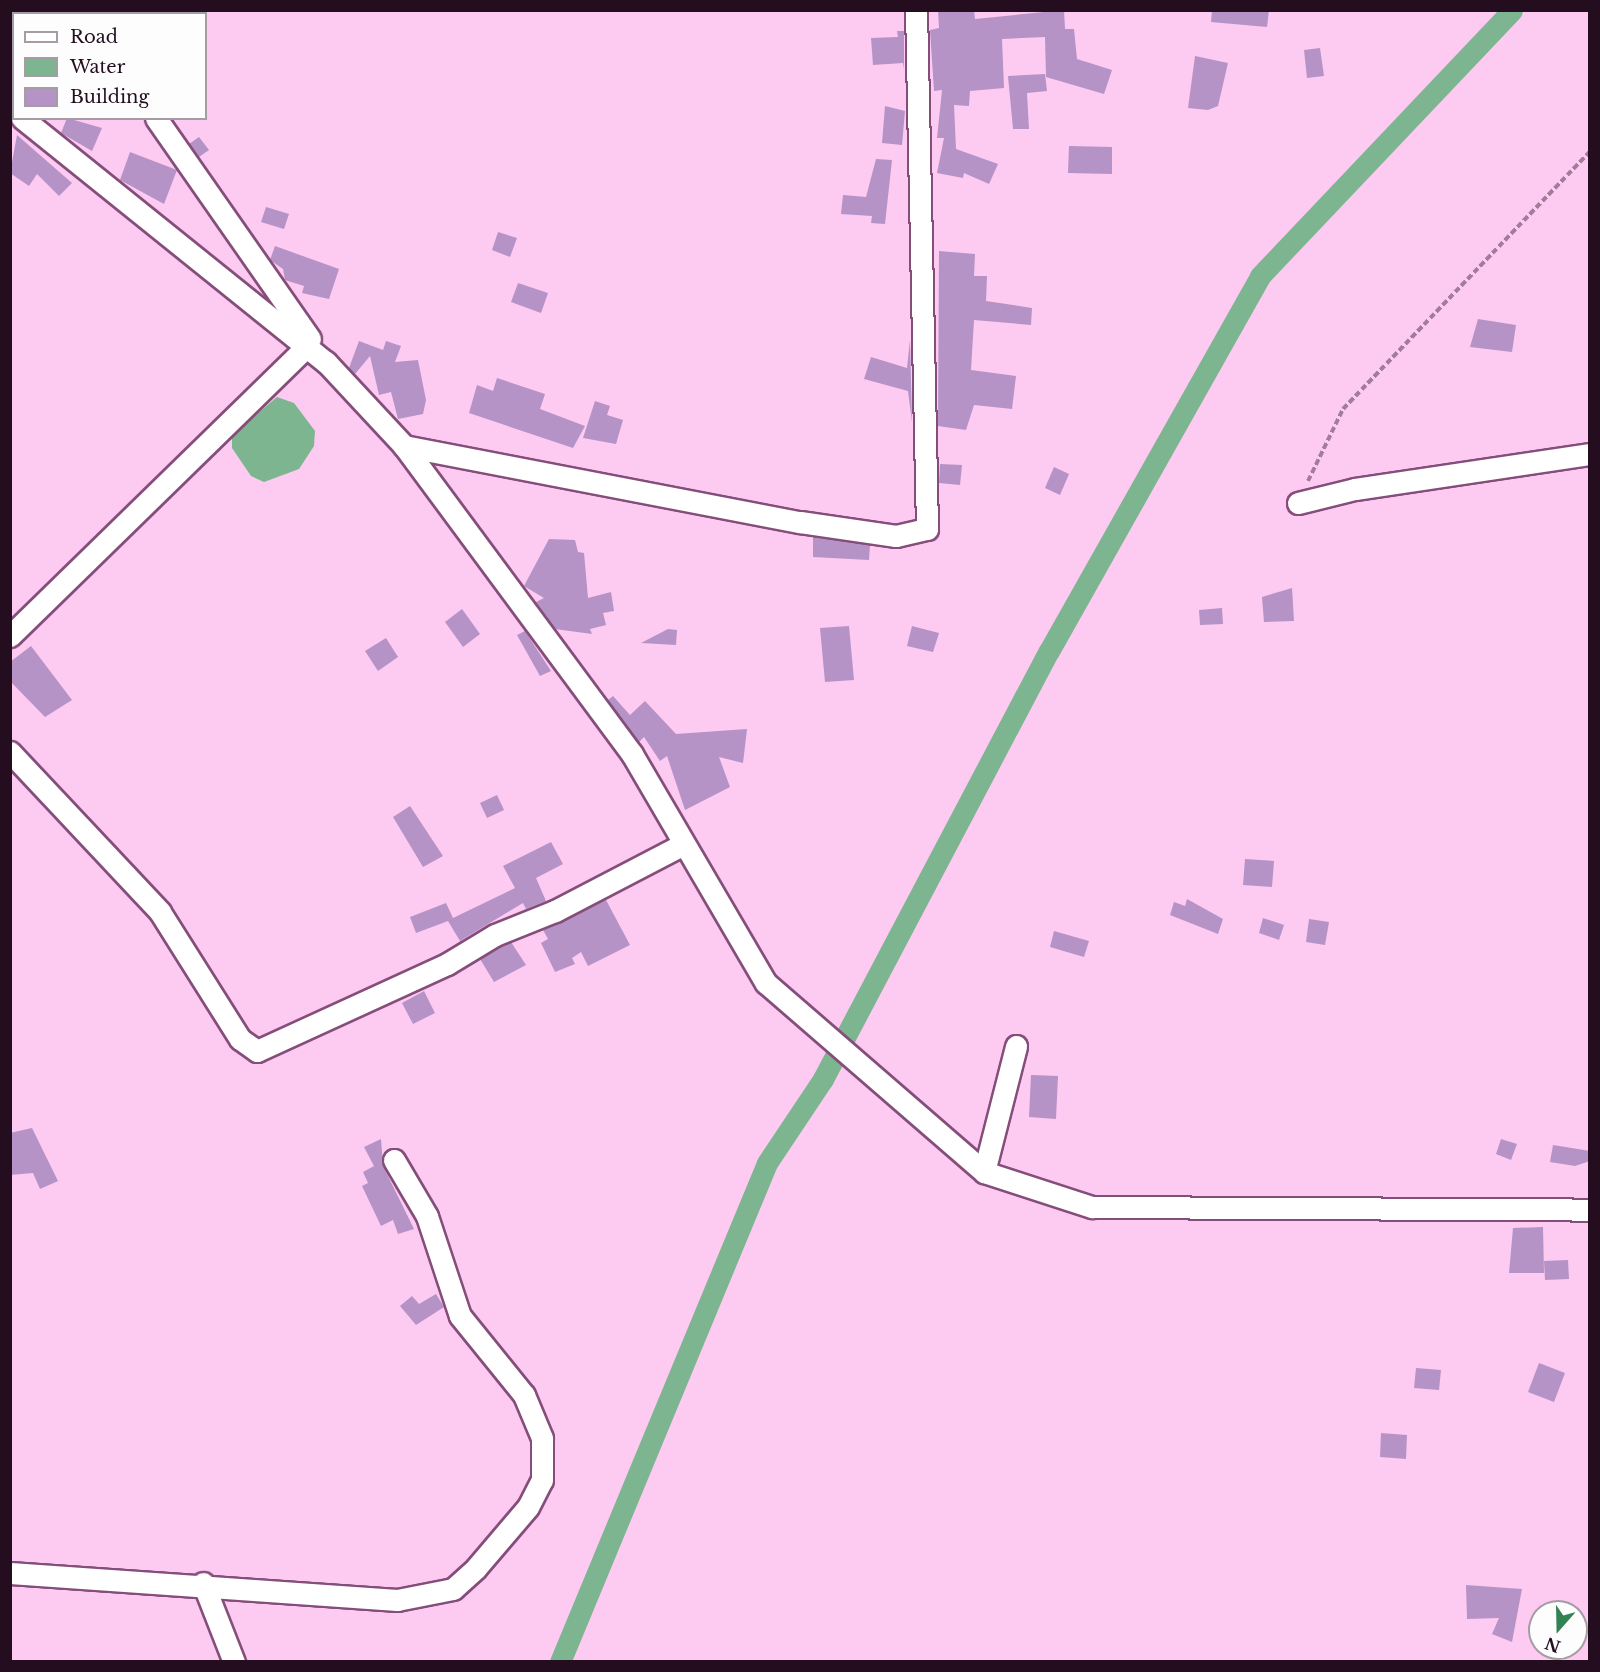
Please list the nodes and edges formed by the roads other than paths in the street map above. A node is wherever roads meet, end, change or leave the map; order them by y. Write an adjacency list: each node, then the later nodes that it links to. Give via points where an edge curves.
1 (916, 10): 6 (street, via 927,529 896,536 800,522)
2 (24, 120): 4 (street)
3 (157, 120): 5 (street)
4 (307, 346): 5 (street); 9 (street)
5 (326, 362): 6 (street)
6 (404, 446): 11 (street, via 632,754)
7 (1590, 454): 8 (street, via 1355,489)
8 (1298, 503)
9 (10, 636)
10 (10, 752): 11 (street, via 160,912 240,1039 257,1051 447,964 495,935 555,911)
11 (682, 844): 14 (street, via 766,983 926,1126)
12 (1016, 1046): 14 (street)
13 (394, 1160): 17 (street, via 427,1216 460,1316 524,1395 542,1438 542,1480 528,1508 453,1589 385,1599)
14 (984, 1172): 15 (street, via 1092,1207)
15 (1590, 1210)
16 (10, 1573): 17 (street)
17 (202, 1583): 18 (street)
18 (234, 1662)

